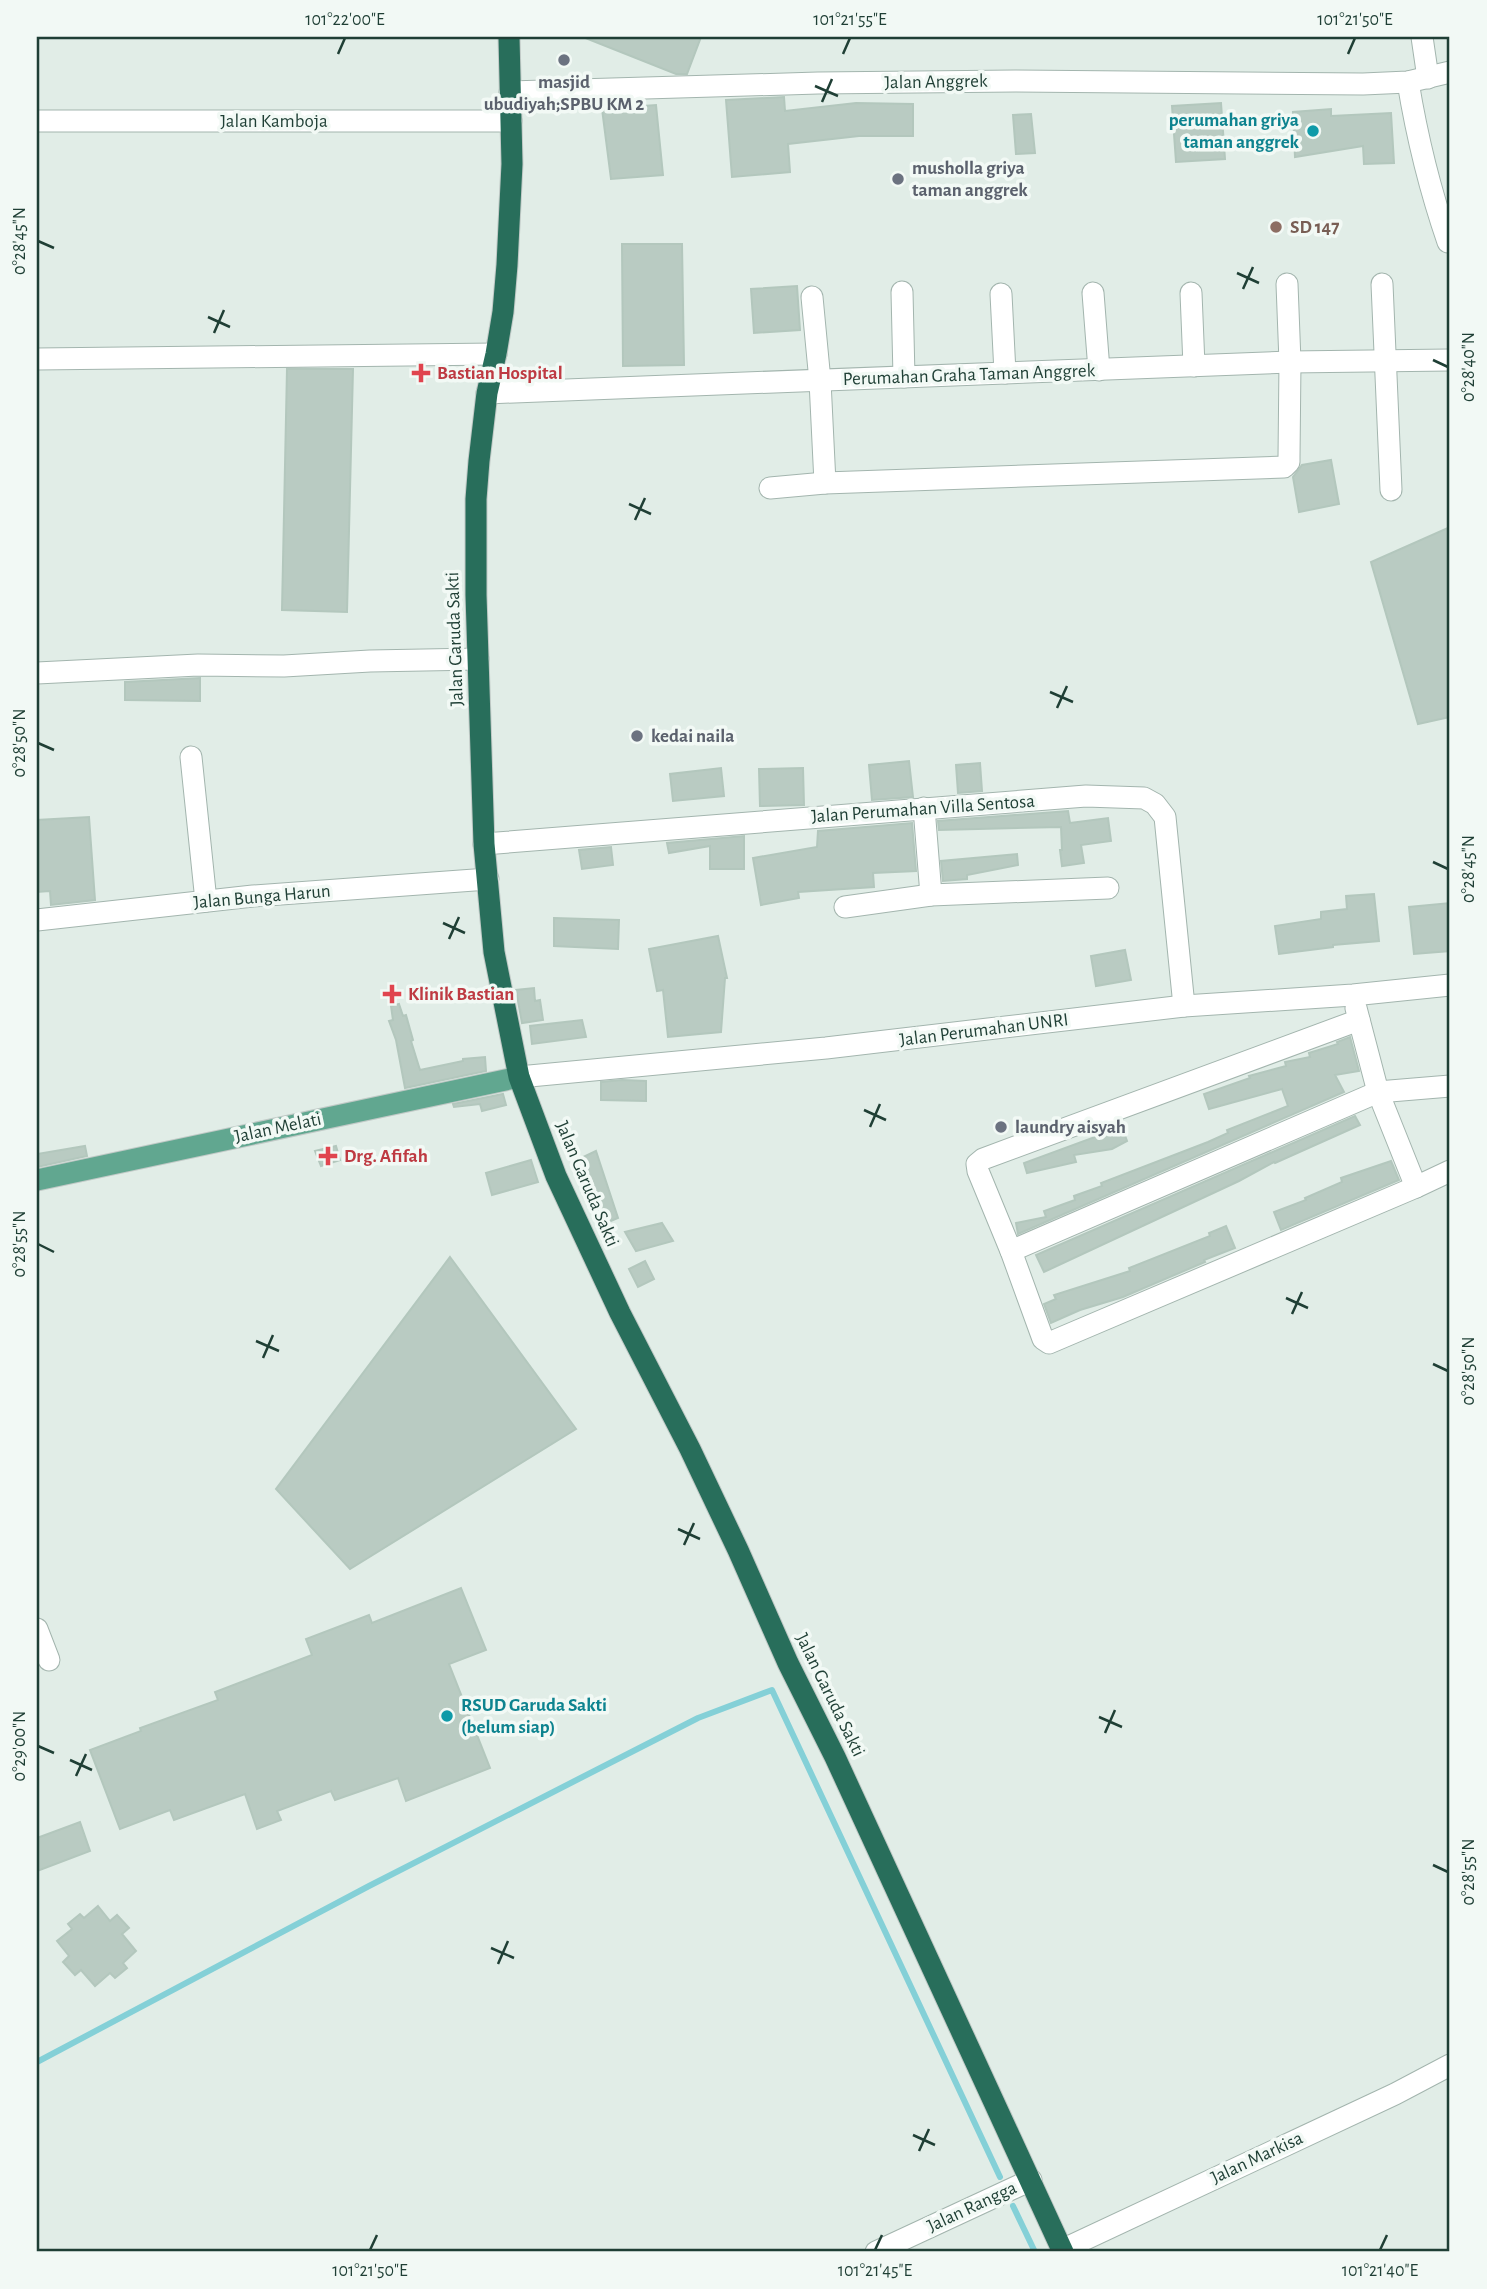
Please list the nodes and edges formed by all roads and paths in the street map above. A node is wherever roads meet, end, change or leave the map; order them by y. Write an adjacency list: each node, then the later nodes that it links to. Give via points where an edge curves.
1 (509, 37): 5 (highway, Jalan Garuda Sakti)
2 (1422, 37): 4 (street)
3 (1450, 72): 4 (street, Jalan Anggrek)
4 (1418, 80): 5 (street, Jalan Anggrek, via 1363,84 818,83); 8 (street, via 1413,117)
5 (510, 92): 7 (highway, Jalan Garuda Sakti)
6 (37, 121): 7 (street, Jalan Kamboja)
7 (511, 121): 16 (highway, Jalan Garuda Sakti, via 509,243)
8 (1448, 242)
9 (1287, 284): 20 (street)
10 (1382, 284): 18 (street)
11 (902, 292): 24 (street)
12 (1093, 293): 22 (street)
13 (1191, 293): 21 (street)
14 (1001, 294): 23 (street)
15 (812, 297): 25 (street)
16 (496, 354): 17 (street); 26 (highway, Jalan Garuda Sakti)
17 (37, 359)
18 (1385, 359): 19 (street, Perumahan Graha Taman Anggrek); 20 (street, Perumahan Graha Taman Anggrek); 29 (street)
19 (1450, 360)
20 (1290, 362): 21 (street, Perumahan Graha Taman Anggrek); 27 (street, via 1289,462 1284,467)
21 (1194, 366): 22 (street, Perumahan Graha Taman Anggrek)
22 (1099, 370): 23 (street, Perumahan Graha Taman Anggrek)
23 (1005, 373): 24 (street, Perumahan Graha Taman Anggrek)
24 (904, 377): 25 (street, Perumahan Graha Taman Anggrek)
25 (820, 381): 26 (street, Perumahan Graha Taman Anggrek); 27 (street)
26 (487, 393): 30 (highway, Jalan Garuda Sakti, via 476,499)
27 (825, 484): 28 (street)
28 (770, 488)
29 (1391, 490)
30 (478, 659): 31 (street); 34 (highway, Jalan Garuda Sakti)
31 (37, 673)
32 (191, 757): 38 (street)
33 (925, 808): 34 (street, Jalan Perumahan Villa Sentosa); 37 (street); 43 (street, Jalan Perumahan Villa Sentosa, via 1086,796 1144,798 1155,804 1165,817)
34 (484, 844): 35 (highway, Jalan Garuda Sakti)
35 (488, 879): 38 (street, Jalan Bunga Harun); 45 (highway, Jalan Garuda Sakti, via 494,951)
36 (1108, 888): 37 (street)
37 (931, 895): 39 (street)
38 (206, 901): 40 (street, Jalan Bunga Harun)
39 (845, 907)
40 (37, 920)
41 (1450, 985): 42 (street, Jalan Perumahan UNRI)
42 (1353, 995): 43 (street, Jalan Perumahan UNRI); 44 (street)
43 (1184, 1006): 45 (street, Jalan Perumahan UNRI, via 826,1048)
44 (1359, 1020): 47 (street); 51 (street, via 983,1159 978,1171)
45 (519, 1077): 49 (main road, Jalan Melati); 55 (highway, Jalan Garuda Sakti, via 556,1176 738,1550)
46 (1450, 1086): 47 (street)
47 (1378, 1092): 50 (street); 51 (street)
48 (1450, 1171): 50 (street)
49 (37, 1180)
50 (1416, 1187): 51 (street, via 1049,1343 1043,1339)
51 (1011, 1251)
52 (37, 1629): 53 (street)
53 (49, 1660)
54 (1450, 2065): 56 (street, Jalan Markisa)
55 (1031, 2180): 56 (highway, Jalan Garuda Sakti); 57 (street, Jalan Rangga)
56 (1063, 2251)
57 (876, 2252)

